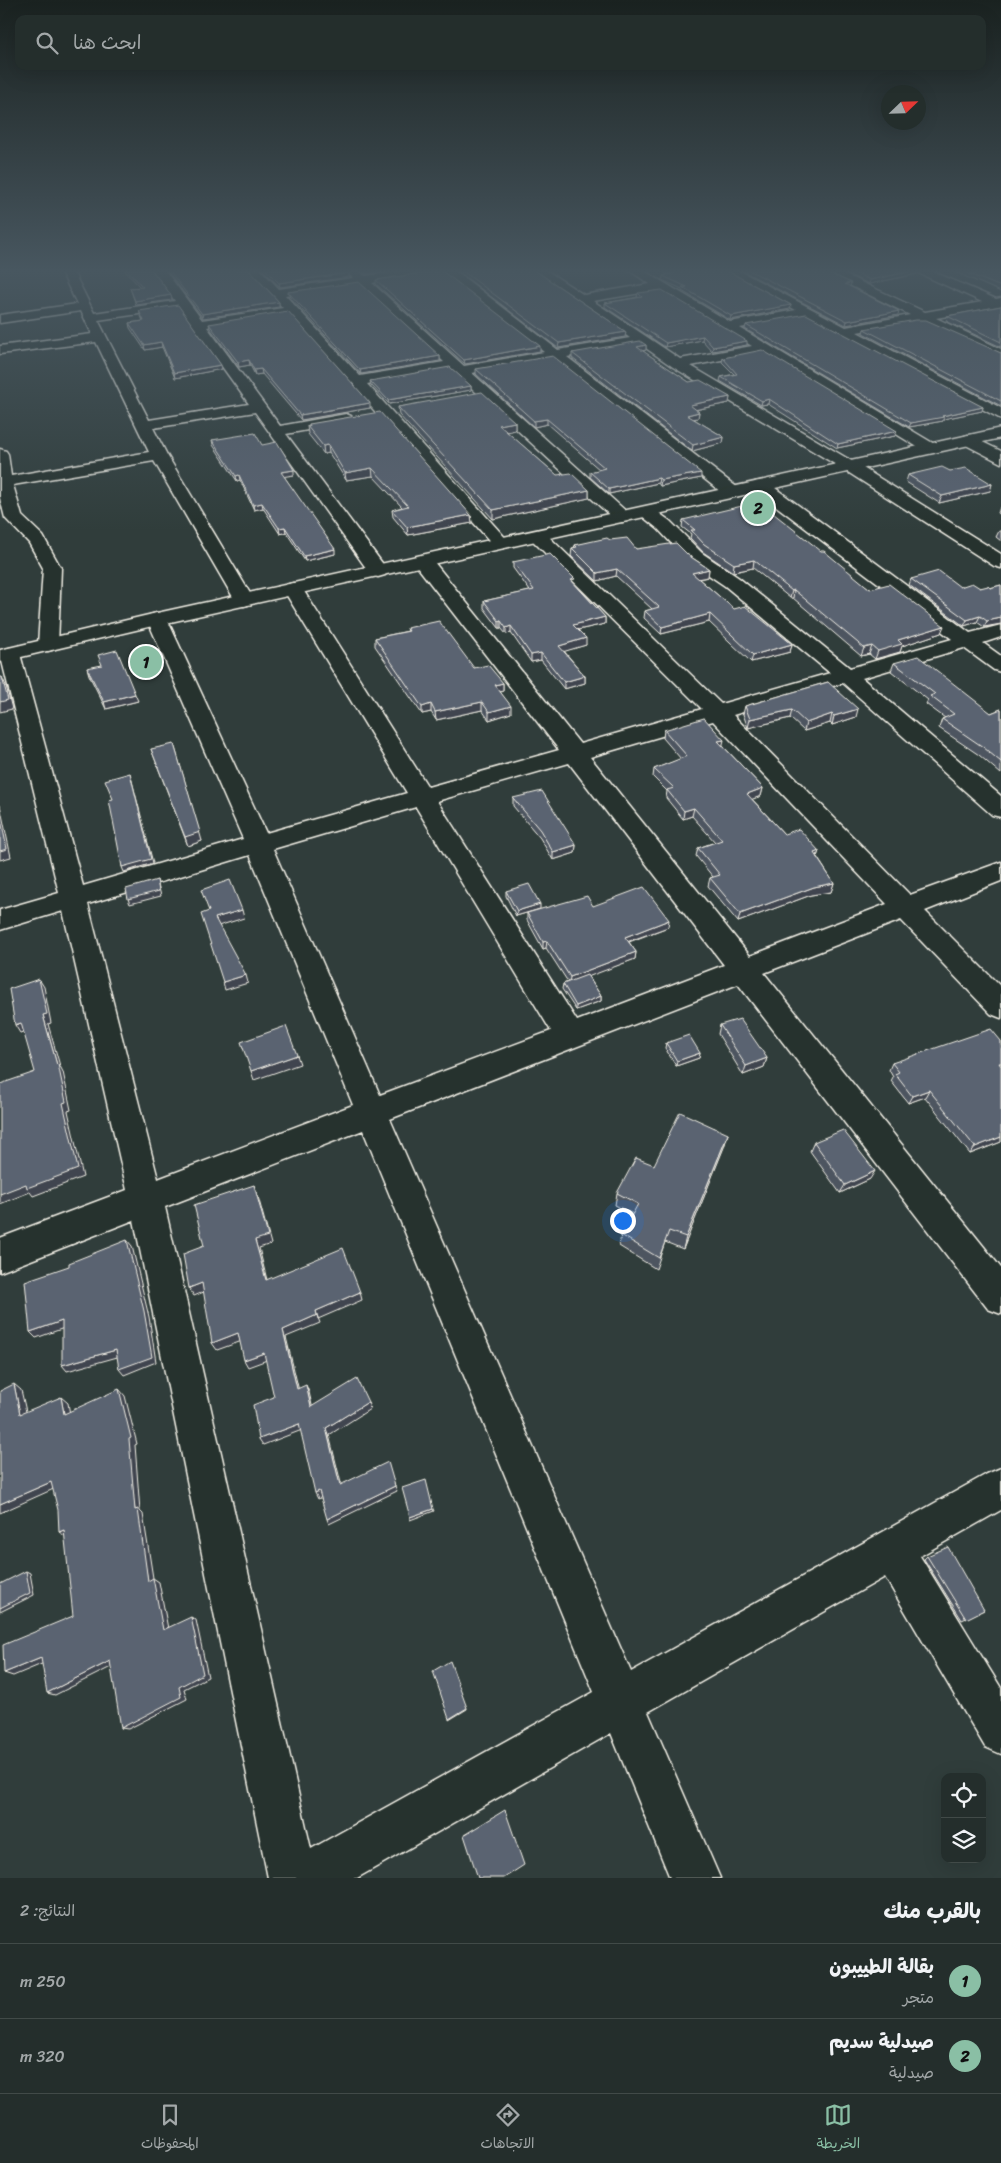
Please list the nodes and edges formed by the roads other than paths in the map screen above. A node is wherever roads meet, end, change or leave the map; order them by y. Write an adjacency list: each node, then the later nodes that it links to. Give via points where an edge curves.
1 (110, 357): 20 (street)
2 (223, 357): 16 (street)
3 (335, 357): 13 (street)
4 (448, 357): 12 (street)
5 (537, 357): 12 (street)
6 (560, 357): 31 (street)
7 (667, 357): 11 (street)
8 (718, 357): 11 (street)
9 (778, 357): 24 (street)
10 (892, 357): 19 (street)
11 (678, 364): 28 (street)
12 (460, 367): 13 (street); 14 (street)
13 (358, 382): 18 (street)
14 (487, 394): 15 (street); 33 (street)
15 (468, 397)
16 (259, 407): 20 (street); 21 (street)
17 (403, 409): 18 (street)
18 (385, 412): 21 (street); 36 (street)
19 (1001, 414)
20 (145, 426): 26 (street)
21 (276, 431): 39 (street)
22 (1001, 433): 23 (street)
23 (968, 440): 24 (street); 27 (street)
24 (930, 448): 28 (street)
25 (0, 454): 29 (street)
26 (159, 455): 29 (street); 41 (street)
27 (1001, 458)
28 (849, 466): 30 (street); 38 (street)
29 (4, 482): 34 (street)
30 (761, 486): 31 (street); 44 (street)
31 (732, 492): 32 (street)
32 (646, 512): 33 (street); 48 (street, via 664,525 694,557 732,582)
33 (622, 517): 35 (street)
34 (7, 519): 45 (street, via 37,540 52,568)
35 (538, 536): 36 (street); 49 (street)
36 (501, 543): 37 (street)
37 (423, 561): 39 (street); 50 (street)
38 (1001, 562)
39 (378, 570): 40 (street)
40 (293, 589): 41 (street); 51 (street)
41 (244, 600): 42 (street)
42 (157, 619): 45 (street); 53 (street)
43 (1001, 630): 44 (street)
44 (967, 641): 47 (street); 48 (street)
45 (48, 645): 46 (street)
46 (5, 655): 55 (street)
47 (1001, 666)
48 (847, 676): 49 (street); 52 (street)
49 (718, 713): 50 (street); 56 (street)
50 (575, 754): 51 (street); 58 (street)
51 (422, 796): 53 (street); 60 (street)
52 (1001, 808)
53 (258, 844): 55 (street); 61 (street)
54 (1001, 871): 56 (street)
55 (73, 898): 57 (street); 62 (street)
56 (907, 908): 58 (street); 59 (street)
57 (0, 920)
58 (745, 970): 60 (street); 64 (street)
59 (1001, 1006)
60 (571, 1037): 61 (street)
61 (372, 1113): 62 (street); 67 (street)
62 (146, 1198): 63 (street); 69 (street)
63 (0, 1255)
64 (1001, 1296)
65 (1001, 1488): 66 (street)
66 (892, 1549): 67 (street); 68 (street)
67 (621, 1702): 70 (street); 71 (street)
68 (1001, 1731)
69 (293, 1878)
70 (309, 1878)
71 (695, 1878)

